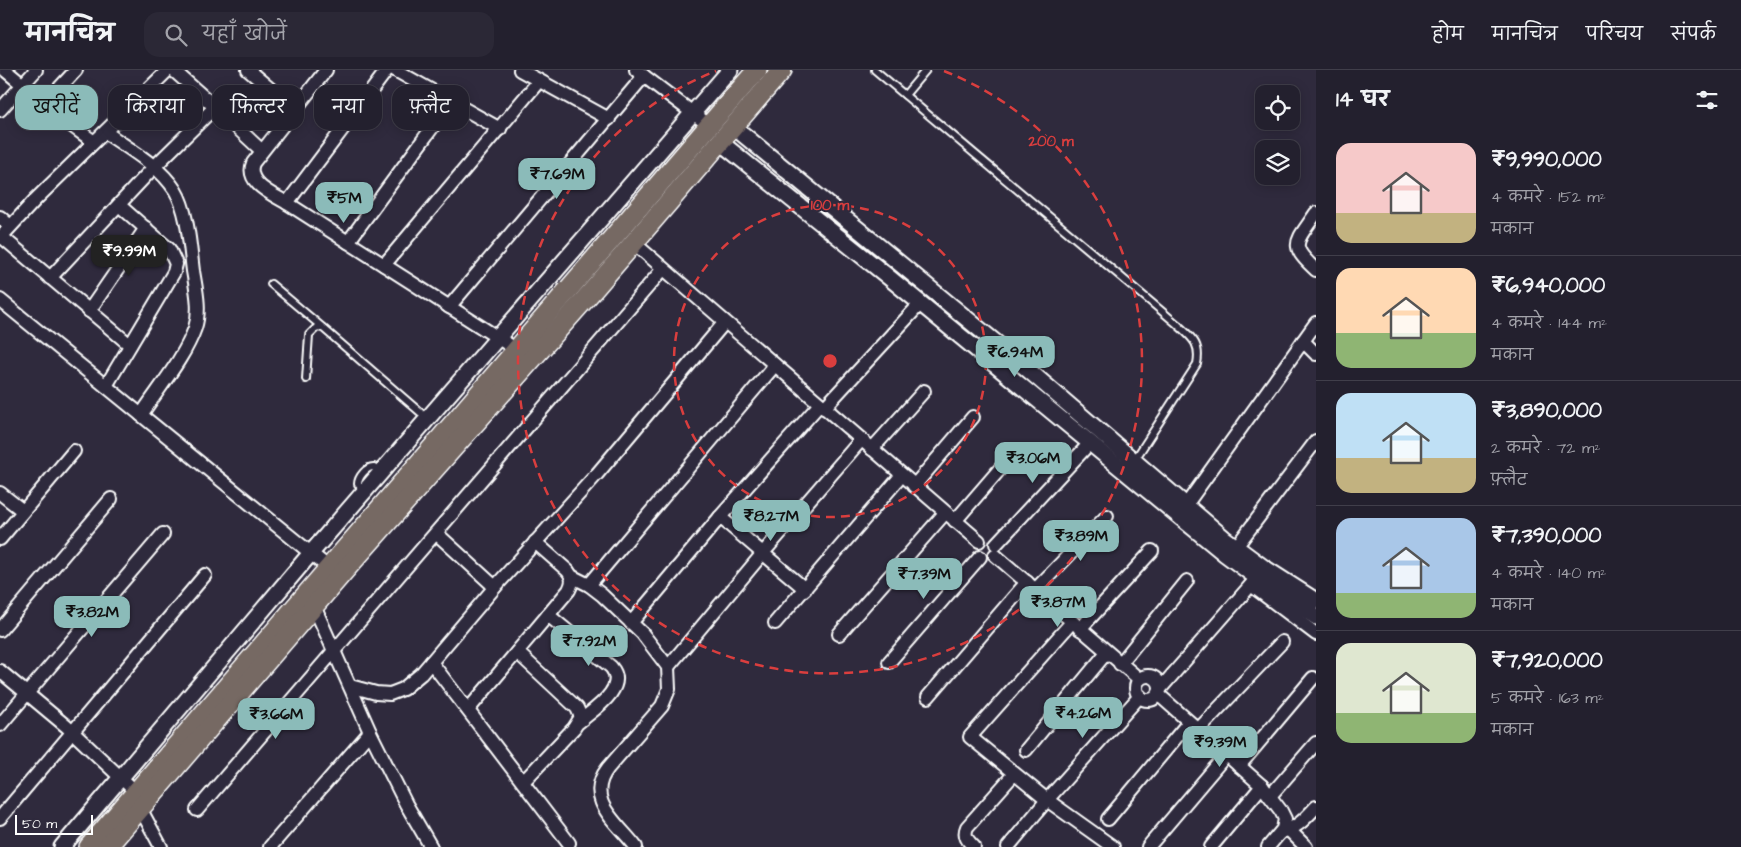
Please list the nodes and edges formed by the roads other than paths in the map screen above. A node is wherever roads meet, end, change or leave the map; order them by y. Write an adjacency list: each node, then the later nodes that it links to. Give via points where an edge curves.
1 (5, 70): 18 (street)
2 (36, 70): 18 (street)
3 (76, 70): 36 (street, via 50,102)
4 (168, 70): 35 (street)
5 (173, 70): 24 (street)
6 (248, 70): 19 (street)
7 (386, 70): 39 (street)
8 (395, 70): 20 (street)
9 (520, 70): 17 (street)
10 (730, 70): 28 (street)
11 (757, 70): 34 (main road)
12 (782, 70): 34 (main road)
13 (876, 70): 22 (lane)
14 (926, 70): 22 (lane)
15 (322, 71): 23 (street)
16 (640, 72): 28 (street); 29 (street)
17 (539, 81): 29 (street); 30 (street)
18 (23, 85)
19 (266, 85)
20 (421, 85)
21 (15, 94): 26 (street)
22 (905, 95): 78 (lane, via 1197,344 1197,364)
23 (304, 97)
24 (212, 103)
25 (212, 109): 38 (street)
26 (0, 110)
27 (469, 112): 30 (street)
28 (693, 112): 34 (street); 60 (street)
29 (608, 119): 55 (street)
30 (500, 129): 48 (street)
31 (240, 130): 37 (street)
32 (279, 130): 37 (street)
33 (430, 130): 46 (street)
34 (721, 130): 47 (main road); 54 (street); 63 (main road); 78 (street, via 1006,351)
35 (105, 132): 36 (street); 38 (street)
36 (94, 142): 43 (street)
37 (262, 151): 39 (street, via 250,170 252,177)
38 (154, 168): 40 (street); 70 (street, via 167,180 182,206 191,254 197,318 184,351)
39 (287, 203): 46 (street)
40 (119, 205): 44 (street); 51 (street)
41 (1316, 213): 50 (street, via 1297,243 1300,255)
42 (0, 217): 43 (street)
43 (10, 226): 45 (street)
44 (146, 228): 56 (street); 62 (street, via 169,249 176,264)
45 (1, 237): 51 (street)
46 (348, 242): 48 (street)
47 (634, 243): 49 (street); 110 (main road)
48 (384, 265): 55 (street)
49 (663, 269): 57 (street); 89 (street)
50 (1316, 270)
51 (50, 278): 56 (street)
52 (271, 284): 59 (lane)
53 (0, 300): 67 (street)
54 (920, 304): 69 (street); 75 (street)
55 (449, 307): 60 (street)
56 (89, 311): 62 (street)
57 (725, 322): 65 (street); 93 (street)
58 (1316, 323): 61 (street)
59 (323, 328): 66 (lane, via 317,327 309,335); 72 (lane)
60 (498, 338): 63 (street); 72 (street)
61 (1303, 341): 64 (street); 85 (street)
62 (130, 345): 67 (street)
63 (517, 350): 100 (main road)
64 (1316, 354)
65 (775, 365): 69 (street); 105 (street)
66 (306, 380)
67 (106, 386): 70 (street)
68 (924, 391): 76 (street)
69 (822, 406): 73 (street); 87 (street)
70 (141, 415): 97 (street)
71 (973, 417): 81 (street)
72 (428, 419): 97 (street)
73 (861, 440): 76 (street); 98 (street)
74 (1316, 441): 96 (street)
75 (1089, 444): 85 (street); 94 (street)
76 (872, 449): 80 (street)
77 (74, 451): 84 (street)
78 (1134, 461): 85 (street)
79 (1006, 462): 88 (street)
80 (902, 475): 81 (street); 108 (street)
81 (914, 486): 88 (street)
82 (0, 493): 84 (street)
83 (111, 499): 116 (street)
84 (24, 511): 91 (street)
85 (1182, 511): 96 (street)
86 (1107, 516): 106 (street)
87 (720, 517): 98 (street); 113 (street)
88 (950, 517): 92 (street); 117 (street)
89 (436, 533): 107 (street); 120 (street)
90 (163, 534): 132 (street)
91 (0, 539)
92 (979, 541): 94 (street, via 988,537); 99 (street)
93 (535, 542): 102 (street); 107 (street)
94 (996, 549): 99 (street, via 988,559); 106 (street)
95 (1152, 551): 115 (street)
96 (1232, 552): 104 (street); 109 (street, via 1263,567)
97 (311, 553): 100 (street); 146 (street)
98 (763, 553): 108 (street); 126 (street)
99 (980, 557): 124 (street)
100 (329, 568): 150 (main road)
101 (205, 575): 140 (street)
102 (571, 576): 105 (street); 111 (street, via 569,590)
103 (1187, 580): 125 (street)
104 (1254, 581): 112 (street); 118 (street); 131 (street)
105 (589, 585): 113 (street)
106 (1031, 586): 115 (street); 134 (street)
107 (495, 587): 123 (street)
108 (805, 589): 114 (street)
109 (1316, 601)
110 (314, 606): 120 (street); 150 (main road)
111 (548, 615): 121 (street); 136 (street, via 616,673 616,682 609,695)
112 (1316, 617)
113 (631, 622): 126 (street)
114 (775, 623)
115 (1076, 626): 122 (street); 145 (street, via 970,738)
116 (0, 630)
117 (839, 634)
118 (1316, 634)
119 (1282, 642): 138 (street)
120 (335, 652): 130 (street); 153 (street)
121 (517, 652): 135 (street); 136 (street, via 576,708 581,717)
122 (1107, 652): 125 (street); 142 (street)
123 (431, 662): 130 (street, via 403,689 390,694); 135 (street)
124 (889, 662)
125 (1120, 664): 129 (street)
126 (668, 667): 164 (street, via 669,689 662,706 602,775 600,783 601,801 608,814)
127 (0, 671): 132 (street)
128 (1313, 678): 144 (street)
129 (1139, 679): 131 (street, via 1153,677 1159,682); 133 (street, via 1136,688)
130 (350, 686): 139 (street)
131 (1159, 692): 133 (street, via 1152,699); 138 (street)
132 (27, 693): 137 (street); 140 (street)
133 (1140, 696): 151 (street)
134 (928, 697)
135 (468, 710): 147 (street)
136 (579, 722): 147 (street)
137 (0, 725)
138 (1194, 726): 143 (street); 155 (street)
139 (370, 732): 162 (street); 163 (street)
140 (73, 733): 146 (street); 154 (street)
141 (1316, 743): 149 (street)
142 (1026, 750)
143 (1226, 755): 144 (street); 168 (street)
144 (1239, 766): 148 (street)
145 (1014, 774): 151 (street); 165 (street, via 967,827 966,836)
146 (122, 779): 150 (street); 158 (street)
147 (523, 782): 157 (street)
148 (1262, 786): 149 (street); 169 (street)
149 (1270, 796): 156 (street, via 1284,819)
150 (138, 800): 159 (main road); 160 (main road); 161 (street)
151 (1047, 800): 166 (street); 167 (street)
152 (1316, 807): 156 (street, via 1298,825)
153 (197, 810)
154 (0, 818)
155 (1108, 819)
156 (1285, 831): 170 (street); 171 (street)
157 (569, 843)
158 (62, 847)
159 (89, 847)
160 (106, 847)
161 (161, 847)
162 (270, 847)
163 (432, 847)
164 (636, 847)
165 (974, 847)
166 (1008, 847)
167 (1113, 847)
168 (1148, 847)
169 (1211, 847)
170 (1268, 847)
171 (1306, 847)

